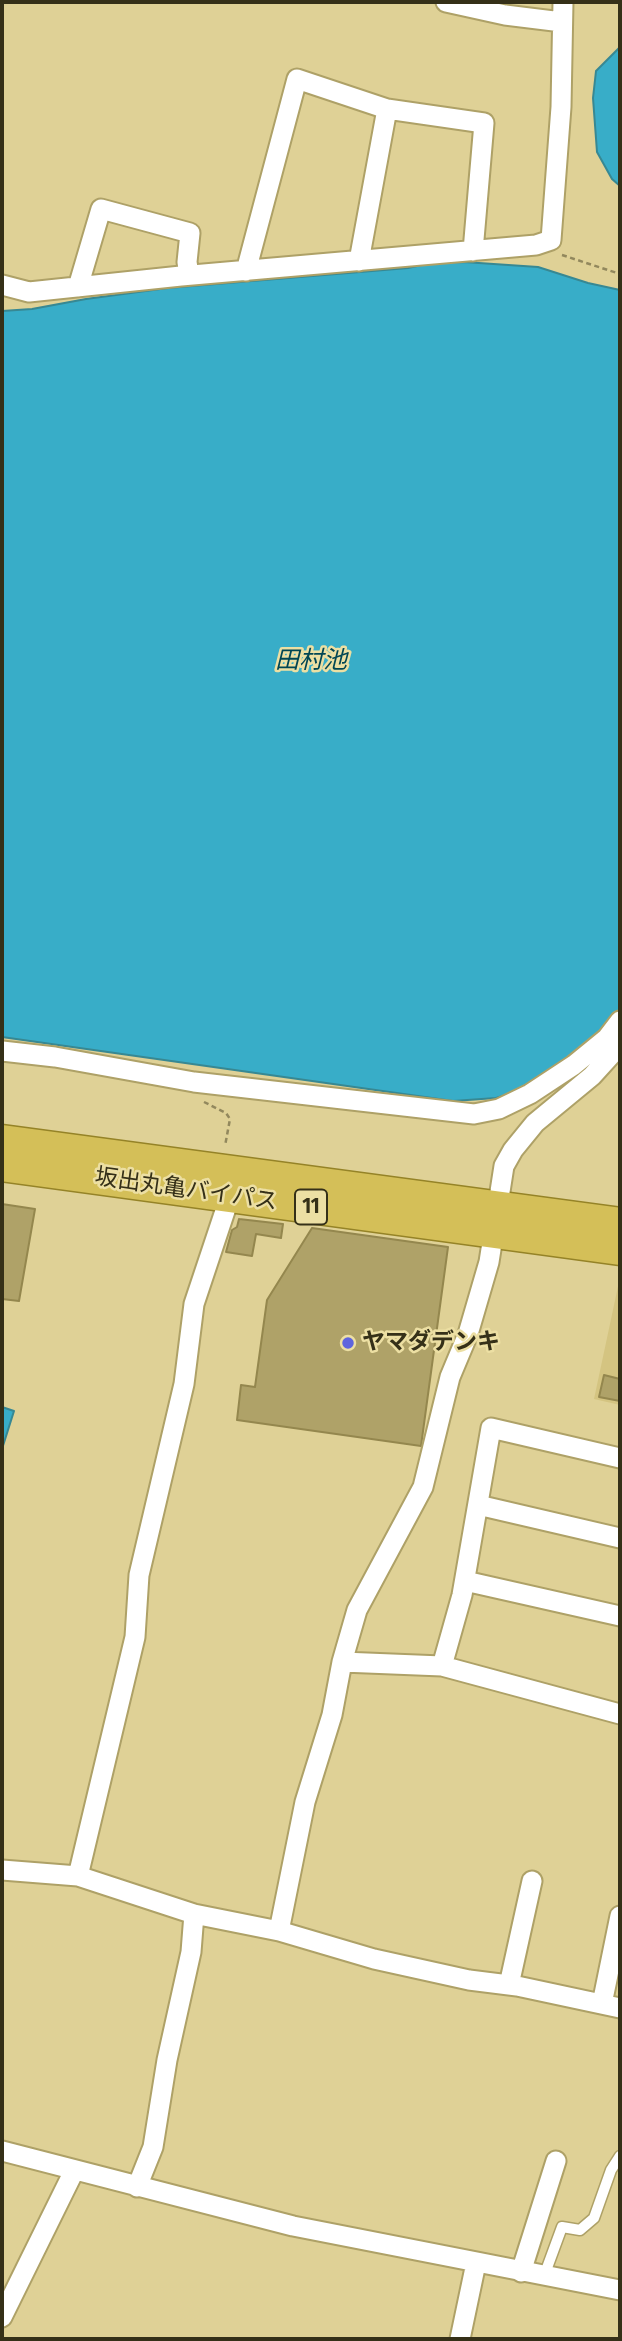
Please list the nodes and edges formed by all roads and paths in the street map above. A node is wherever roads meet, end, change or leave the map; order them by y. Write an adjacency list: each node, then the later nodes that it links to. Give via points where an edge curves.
1 (446, 2): 3 (street)
2 (563, 2): 3 (street)
3 (562, 22): 5 (street, via 551,240)
4 (387, 109): 6 (street, via 484,122); 7 (street); 8 (street, via 297,79)
5 (536, 246): 6 (street); 9 (path)
6 (473, 251): 7 (street)
7 (359, 261): 8 (street)
8 (246, 271): 10 (street)
9 (620, 274)
10 (189, 275): 12 (street); 12 (street, via 190,233 101,209)
11 (2, 285): 13 (street)
12 (78, 287): 13 (street)
13 (29, 292): 14 (street)
14 (2, 303)
15 (620, 1021): 18 (street, via 607,1038 541,1087 499,1110 474,1114)
16 (620, 1045): 22 (street, via 604,1065 523,1136 504,1166)
17 (2, 1051): 18 (street)
18 (187, 1081): 21 (path, via 195,1095 230,1119)
19 (2, 1141): 21 (highway, 坂出丸亀バイパス / 11)
20 (2, 1165): 21 (highway, 坂出丸亀バイパス / 11)
21 (226, 1183): 22 (highway, 坂出丸亀バイパス / 11); 34 (street, via 194,1304 184,1384 139,1575 135,1637)
22 (496, 1219): 23 (highway, 坂出丸亀バイパス / 11); 24 (highway, 坂出丸亀バイパス / 11); 30 (street, via 478,1300 450,1377 423,1487 357,1610)
23 (620, 1224)
24 (620, 1249)
25 (620, 1458): 26 (street, via 491,1428)
26 (478, 1505): 27 (street); 28 (street)
27 (620, 1538)
28 (465, 1581): 29 (street); 31 (street)
29 (620, 1616)
30 (342, 1662): 31 (street); 38 (street, via 332,1715 302,1814)
31 (442, 1666): 32 (street)
32 (620, 1714)
33 (2, 1870): 34 (street)
34 (78, 1876): 36 (street)
35 (532, 1881): 39 (street)
36 (194, 1914): 38 (street); 45 (street, via 191,1952 153,2147)
37 (620, 1916): 40 (street)
38 (279, 1931): 39 (street, via 374,1959)
39 (509, 1985): 40 (street)
40 (611, 2006)
41 (2, 2151): 44 (street)
42 (620, 2156): 48 (lane, via 594,2218 580,2230 562,2227)
43 (556, 2161): 47 (street, via 539,2190)
44 (74, 2171): 45 (street); 50 (street)
45 (137, 2187): 46 (street, via 293,2226)
46 (476, 2263): 47 (street); 51 (street)
47 (520, 2272): 48 (street)
48 (544, 2276): 49 (street)
49 (620, 2290)
50 (2, 2317)
51 (460, 2339)

